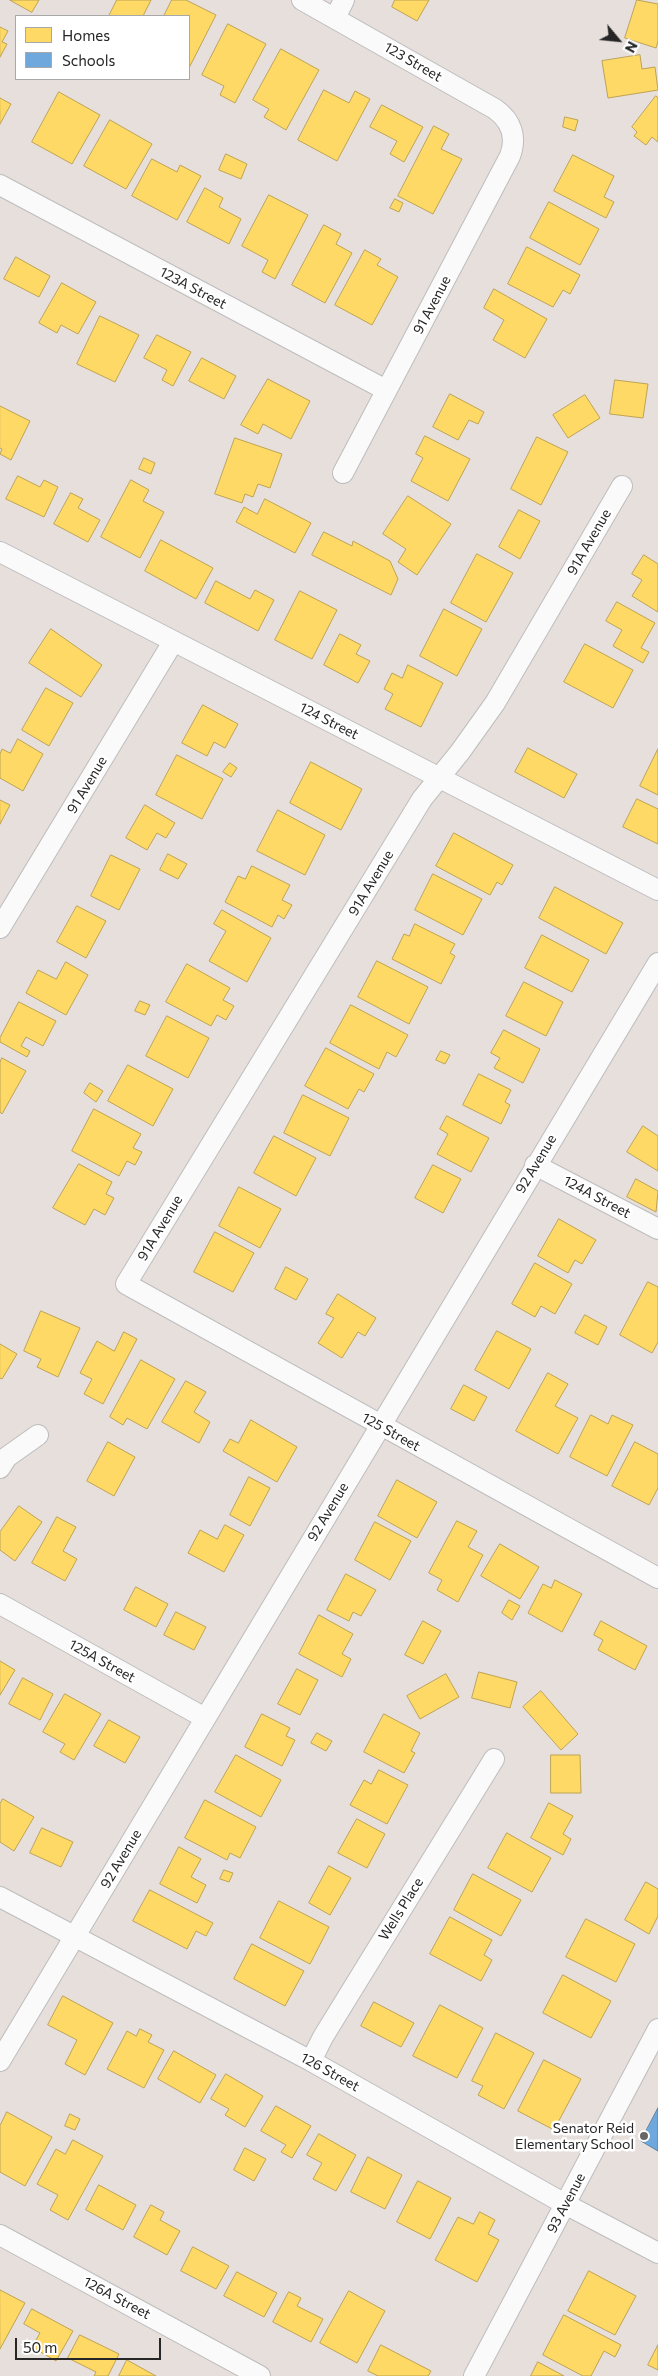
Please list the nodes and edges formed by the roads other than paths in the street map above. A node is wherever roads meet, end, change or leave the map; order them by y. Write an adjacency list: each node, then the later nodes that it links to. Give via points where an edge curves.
1 (302, 0): 3 (street, 123 Street)
2 (344, 0): 3 (street)
3 (335, 18): 4 (street, 123 Street, via 503,114)
4 (514, 135): 6 (street, 91 Avenue, via 510,156)
5 (0, 186): 6 (street, 123A Street)
6 (386, 390): 7 (street, 91 Avenue)
7 (343, 473)
8 (622, 486): 11 (street, 91A Avenue, via 495,703)
9 (0, 552): 10 (street, 124 Street)
10 (172, 642): 11 (street, 124 Street); 13 (street, 91 Avenue)
11 (440, 777): 12 (street, 124 Street); 17 (street, 91A Avenue, via 422,799)
12 (658, 890)
13 (0, 928)
14 (658, 963): 15 (street, 92 Avenue)
15 (535, 1165): 16 (street, 124A Street); 18 (street, 92 Avenue)
16 (658, 1229)
17 (126, 1284): 18 (street, 125 Street)
18 (380, 1426): 21 (street, 125 Street); 23 (street, 92 Avenue)
19 (38, 1435): 20 (street, via 7,1458)
20 (0, 1468)
21 (658, 1578)
22 (0, 1604): 23 (street, 125A Street)
23 (205, 1718): 26 (street, 92 Avenue)
24 (494, 1759): 29 (street, Wells Place, via 323,2036)
25 (0, 1897): 26 (street, 126 Street)
26 (74, 1937): 28 (street, 92 Avenue); 29 (street, 126 Street)
27 (658, 2029): 30 (street, 93 Avenue)
28 (0, 2061)
29 (311, 2061): 30 (street, 126 Street)
30 (565, 2204): 32 (street, 126 Street); 34 (street, 93 Avenue)
31 (0, 2235): 33 (street, 126A Street)
32 (658, 2252)
33 (260, 2376)
34 (474, 2376)

